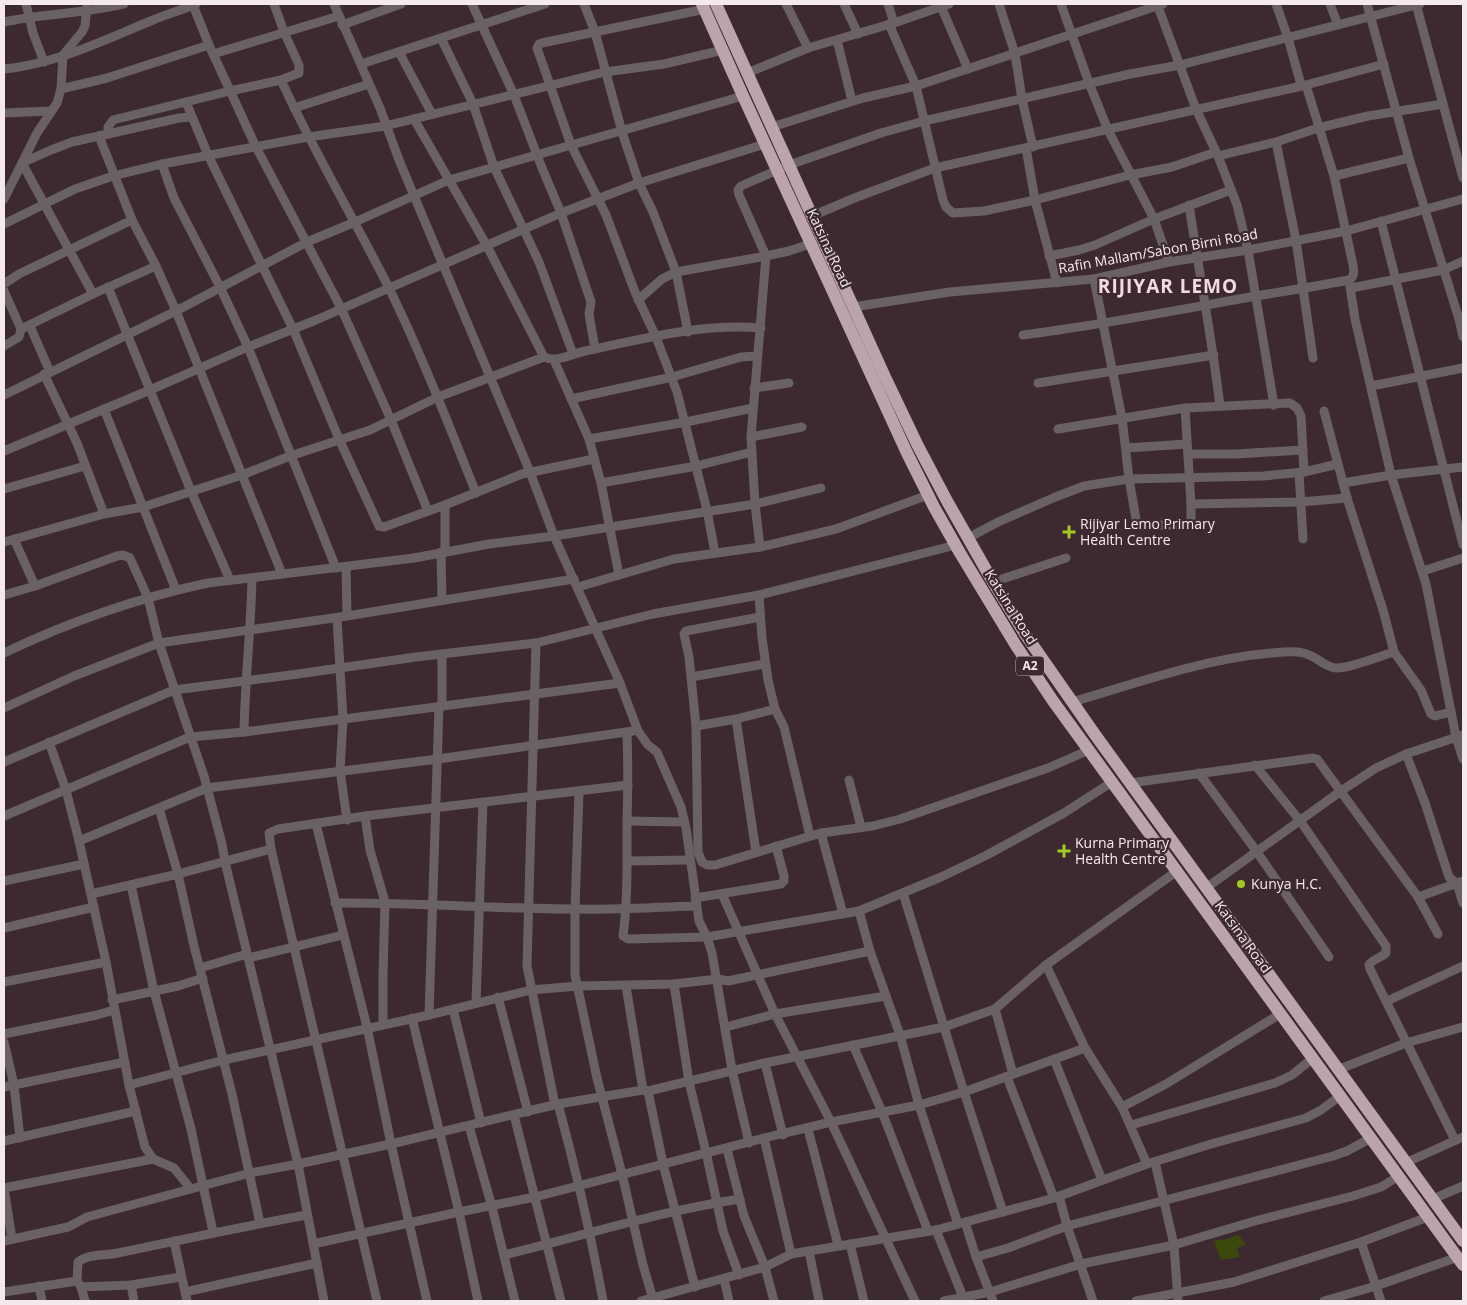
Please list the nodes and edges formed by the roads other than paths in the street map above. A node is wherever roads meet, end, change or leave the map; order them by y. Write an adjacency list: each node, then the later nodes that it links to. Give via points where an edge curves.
1 (26, 4): 24 (street)
2 (124, 4): 22 (street)
3 (195, 4): 38 (street); 42 (street, via 104,42)
4 (274, 4): 30 (street)
5 (334, 4): 25 (street)
6 (401, 4): 25 (street)
7 (472, 4): 27 (street)
8 (545, 4): 27 (street)
9 (584, 4): 31 (street)
10 (786, 4): 37 (street)
11 (844, 4): 32 (street)
12 (888, 4): 28 (street)
13 (999, 4): 41 (street)
14 (1061, 4): 33 (street)
15 (1159, 4): 33 (street); 46 (street)
16 (1276, 4): 35 (street)
17 (1330, 4): 29 (street)
18 (1367, 4): 23 (street)
19 (1418, 4): 23 (street); 65 (street)
20 (713, 5): 31 (street); 39 (highway, Katsina Road / A2); 50 (highway, Katsina Road / A2)
21 (944, 5): 28 (street); 48 (street)
22 (87, 7): 24 (street, via 50,16); 42 (street, via 82,32)
23 (1371, 16): 29 (street); 45 (street)
24 (29, 17): 26 (street); 43 (street)
25 (340, 21): 30 (street); 44 (street)
26 (4, 22)
27 (482, 23): 34 (street); 59 (street)
28 (891, 24): 32 (street); 56 (street)
29 (1338, 25): 35 (street)
30 (284, 32): 38 (street); 51 (street, via 300,69 296,75)
31 (595, 32): 49 (street); 55 (street, via 539,44 537,48)
32 (858, 34): 36 (street)
33 (1072, 34): 41 (street); 52 (street)
34 (441, 38): 40 (street); 64 (street)
35 (1288, 38): 46 (street); 54 (street)
36 (837, 40): 37 (street); 62 (street)
37 (808, 48): 50 (street)
38 (211, 49): 57 (street); 58 (street)
39 (723, 50): 49 (street, via 664,64); 60 (highway, Katsina Road / A2)
40 (400, 52): 44 (street); 71 (street)
41 (1015, 54): 48 (street); 61 (street)
42 (63, 55): 43 (street); 57 (street)
43 (44, 62): 47 (street)
44 (361, 64): 53 (street)
45 (1384, 64): 54 (street); 69 (street)
46 (1180, 65): 52 (street); 67 (street)
47 (4, 69)
48 (968, 69): 56 (street)
49 (605, 72): 55 (street); 79 (street)
50 (748, 73): 76 (highway, Katsina Road / A2)
51 (281, 80): 58 (street); 66 (street)
52 (1088, 83): 61 (street); 78 (street)
53 (369, 84): 66 (street); 75 (street)
54 (1303, 85): 67 (street); 77 (street)
55 (551, 86): 59 (street); 85 (street)
56 (916, 86): 62 (street); 74 (street)
57 (61, 89): 68 (street)
58 (230, 91): 63 (street); 86 (street)
59 (514, 95): 64 (street); 88 (street)
60 (743, 96): 79 (street); 84 (highway, Katsina Road / A2)
61 (1022, 99): 74 (street); 87 (street)
62 (852, 101): 76 (street)
63 (186, 102): 72 (street); 80 (street, via 113,120 109,124)
64 (473, 104): 71 (street); 95 (street)
65 (1443, 104): 69 (street); 101 (street)
66 (294, 108): 82 (street)
67 (1196, 109): 78 (street); 89 (street)
68 (51, 111): 70 (street); 92 (street)
69 (1396, 111): 77 (street); 91 (street)
70 (4, 113)
71 (432, 114): 73 (street)
72 (191, 117): 80 (street); 90 (street)
73 (414, 119): 75 (street); 102 (street)
74 (924, 121): 94 (street); 96 (street)
75 (385, 126): 82 (street); 105 (street)
76 (772, 127): 94 (highway, Katsina Road / A2)
77 (1318, 128): 83 (street); 100 (street)
78 (1108, 130): 87 (street); 98 (street)
79 (622, 132): 85 (street); 103 (street)
80 (109, 134): 81 (street)
81 (99, 136): 92 (street, via 58,147); 99 (street)
82 (308, 137): 86 (street); 118 (street)
83 (1276, 142): 89 (street); 122 (street)
84 (765, 144): 97 (highway, Katsina Road / A2); 103 (street)
85 (571, 145): 88 (street); 107 (street)
86 (256, 147): 90 (street); 123 (street)
87 (1030, 148): 96 (street); 109 (street)
88 (538, 154): 95 (street); 113 (street)
89 (1217, 154): 98 (street); 104 (street)
90 (208, 155): 93 (street); 133 (street)
91 (1409, 158): 100 (street); 112 (street)
92 (22, 163): 106 (street); 110 (street)
93 (162, 164): 99 (street); 144 (street, via 174,198)
94 (789, 165): 97 (street); 114 (highway, Katsina Road / A2)
95 (494, 167): 102 (street); 120 (street)
96 (935, 168): 109 (street, via 946,207 953,213 984,211); 114 (street)
97 (777, 170): 124 (highway, Katsina Road / A2); 128 (street, via 738,190)
98 (1130, 175): 109 (street); 115 (street)
99 (113, 176): 110 (street); 116 (street)
100 (1334, 176): 121 (street)
101 (1463, 178)
102 (449, 180): 105 (street); 125 (street)
103 (639, 183): 107 (street); 137 (street, via 654,212)
104 (1231, 190): 111 (street); 127 (street)
105 (414, 196): 118 (street); 135 (street)
106 (4, 199)
107 (598, 199): 113 (street); 150 (street)
108 (1463, 199): 112 (street, Rafin Mallam/Sabon Birni Road)
109 (1035, 200): 129 (street)
110 (44, 204): 119 (street); 126 (street)
111 (1189, 205): 115 (street); 130 (street)
112 (1426, 210): 117 (street, Rafin Mallam/Sabon Birni Road); 136 (street)
113 (561, 213): 120 (street); 167 (street, via 591,302 589,314)
114 (812, 216): 151 (highway, Katsina Road / A2)
115 (1154, 219): 129 (street, via 1095,245); 132 (street)
116 (132, 220): 126 (street); 134 (street)
117 (1381, 221): 121 (street, Rafin Mallam/Sabon Birni Road); 139 (street)
118 (355, 222): 123 (street); 145 (street)
119 (4, 224)
120 (523, 228): 125 (street); 168 (street)
121 (1346, 230): 122 (street, Rafin Mallam/Sabon Birni Road); 142 (street, via 1354,273)
122 (1296, 240): 127 (street, Rafin Mallam/Sabon Birni Road); 146 (street)
123 (307, 242): 133 (street); 153 (street)
124 (810, 244): 128 (street); 229 (highway, Katsina Road / A2)
125 (487, 246): 135 (street); 171 (street)
126 (68, 250): 141 (street); 148 (street)
127 (1248, 250): 130 (street, Rafin Mallam/Sabon Birni Road); 149 (street)
128 (766, 256): 137 (street); 158 (street)
129 (1049, 256): 140 (street)
130 (1197, 258): 132 (street, Rafin Mallam/Sabon Birni Road); 152 (street)
131 (1463, 261): 136 (street)
132 (1170, 262): 138 (street, Rafin Mallam/Sabon Birni Road)
133 (262, 265): 144 (street); 159 (street)
134 (156, 266): 143 (street); 154 (street)
135 (443, 266): 145 (street); 179 (street)
136 (1443, 270): 139 (street); 155 (street)
137 (676, 272): 150 (street, via 662,279); 160 (street)
138 (1094, 279): 140 (street, Rafin Mallam/Sabon Birni Road); 156 (street)
139 (1395, 280): 142 (street); 178 (street)
140 (1057, 283): 151 (street, Rafin Mallam/Sabon Birni Road, via 950,292)
141 (4, 284)
142 (1350, 284): 146 (street); 183 (street)
143 (108, 287): 148 (street); 161 (street)
144 (220, 288): 154 (street); 166 (street)
145 (388, 288): 153 (street); 187 (street)
146 (1304, 289): 149 (street); 172 (street)
147 (4, 291): 157 (street)
148 (92, 294): 157 (street)
149 (1256, 296): 152 (street); 189 (street)
150 (638, 300): 163 (street)
151 (853, 306): 241 (highway, Katsina Road / A2, via 918,446)
152 (1204, 307): 156 (street); 170 (street)
153 (341, 308): 159 (street); 196 (street)
154 (176, 311): 161 (street); 174 (street)
155 (1461, 318): 164 (street)
156 (1102, 325): 162 (street); 176 (street)
157 (26, 327): 165 (street, via 19,337); 177 (street)
158 (761, 328): 160 (street, via 728,327); 169 (street)
159 (293, 329): 166 (street); 202 (street)
160 (688, 332): 163 (street)
161 (128, 334): 177 (street); 185 (street)
162 (1023, 335)
163 (656, 337): 167 (street); 180 (street)
164 (1463, 337)
165 (4, 346)
166 (248, 347): 174 (street); 210 (street)
167 (594, 349): 168 (street)
168 (573, 354): 173 (street)
169 (757, 356): 180 (street, via 742,357); 184 (street)
170 (1214, 356): 176 (street); 190 (street)
171 (544, 357): 173 (street); 179 (street)
172 (1313, 358)
173 (554, 360): 188 (street)
174 (199, 368): 185 (street); 219 (street)
175 (1463, 368): 178 (street)
176 (1112, 372): 181 (street); 195 (street)
177 (47, 373): 186 (street); 198 (street)
178 (1420, 376): 183 (street); 216 (street)
179 (491, 377): 187 (street); 217 (street)
180 (672, 377): 188 (street); 197 (street)
181 (1038, 383)
182 (789, 384): 184 (street)
183 (1371, 386): 220 (street)
184 (754, 388): 191 (street)
185 (150, 390): 193 (street); 227 (street)
186 (4, 394)
187 (438, 397): 196 (street); 228 (street)
188 (571, 398): 203 (street)
189 (1274, 405): 190 (street); 207 (street, via 1290,404 1297,408 1301,416)
190 (1220, 406): 192 (street)
191 (753, 408): 197 (street); 201 (street)
192 (1185, 408): 195 (street); 204 (street)
193 (104, 409): 198 (street); 235 (street)
194 (1324, 411): 212 (street)
195 (1122, 418): 200 (street); 205 (street)
196 (391, 420): 202 (street); 237 (street)
197 (686, 422): 203 (street); 214 (street)
198 (67, 425): 206 (street); 213 (street)
199 (802, 427): 201 (street)
200 (1058, 429)
201 (751, 437): 208 (street)
202 (339, 439): 210 (street); 237 (street, via 379,526)
203 (589, 439): 211 (street)
204 (1187, 444): 205 (street); 209 (street)
205 (1126, 448): 222 (street)
206 (4, 450)
207 (1303, 450): 209 (street); 218 (street)
208 (752, 452): 214 (street); 232 (street)
209 (1188, 454): 221 (street)
210 (290, 456): 219 (street); 253 (street)
211 (594, 459): 217 (street); 223 (street)
212 (1338, 464): 218 (street); 224 (street)
213 (85, 466): 226 (street); 238 (street)
214 (696, 466): 223 (street); 236 (street)
215 (1463, 467): 216 (street)
216 (1443, 470): 220 (street); 246 (street)
217 (530, 472): 228 (street); 240 (street)
218 (1301, 472): 221 (street); 231 (street)
219 (242, 475): 227 (street); 255 (street)
220 (1391, 475): 224 (street); 254 (street)
221 (1190, 478): 222 (street); 233 (street)
222 (1129, 479): 233 (street, via 1139,525 1187,525 1191,522); 241 (street, via 1084,486)
223 (601, 483): 239 (street)
224 (1343, 483): 230 (street)
225 (821, 488): 232 (street)
226 (4, 489)
227 (191, 491): 235 (street); 258 (street)
228 (476, 492): 234 (street)
229 (928, 495): 245 (highway, Katsina Road / A2); 247 (street, via 836,529)
230 (1347, 498): 231 (street); 274 (street)
231 (1300, 502): 233 (street); 243 (street)
232 (755, 504): 236 (street); 247 (street)
233 (1191, 504)
234 (445, 505): 237 (street); 248 (street)
235 (143, 507): 238 (street); 262 (street)
236 (707, 510): 239 (street); 249 (street)
237 (428, 511)
238 (104, 514): 242 (street)
239 (610, 526): 240 (street); 256 (street)
240 (554, 536): 248 (street); 260 (street)
241 (968, 538): 259 (highway, Katsina Road / A2)
242 (14, 539): 244 (street); 261 (street)
243 (1302, 539)
244 (4, 542)
245 (956, 545): 264 (street); 299 (highway, Katsina Road / A2, via 1015,644)
246 (1463, 545)
247 (760, 547): 249 (street)
248 (443, 552): 252 (street); 266 (street)
249 (715, 553): 256 (street, via 674,559)
250 (1066, 558): 259 (street)
251 (1463, 558): 254 (street)
252 (346, 567): 253 (street); 267 (street)
253 (336, 568): 255 (street)
254 (1423, 571): 288 (street)
255 (282, 574): 257 (street)
256 (619, 575): 260 (street)
257 (252, 578): 258 (street); 271 (street)
258 (230, 580): 262 (street)
259 (993, 582): 284 (highway, Katsina Road / A2)
260 (576, 583): 266 (street); 270 (street)
261 (35, 586): 263 (street); 265 (street, via 123,555 130,558)
262 (176, 590): 265 (street)
263 (4, 595)
264 (759, 595): 268 (street); 270 (street)
265 (148, 598): 272 (street); 275 (street, via 81,619)
266 (442, 600): 267 (street)
267 (347, 616): 269 (street)
268 (760, 617): 277 (street); 279 (street, via 685,632)
269 (337, 618): 271 (street); 278 (street)
270 (594, 627): 273 (street); 281 (street)
271 (251, 629): 272 (street); 280 (street)
272 (159, 643): 282 (street); 286 (street)
273 (536, 643): 276 (street); 283 (street)
274 (1394, 652): 284 (street, via 1340,668 1298,652 1232,659); 288 (street, via 1421,690 1431,714 1439,716)
275 (4, 653)
276 (442, 654): 278 (street); 285 (street)
277 (765, 664): 279 (street); 287 (street)
278 (341, 668): 280 (street); 289 (street)
279 (691, 677): 291 (street)
280 (245, 681): 282 (street); 293 (street)
281 (620, 683): 283 (street); 292 (street)
282 (174, 690): 296 (street); 297 (street)
283 (533, 694): 285 (street); 298 (street)
284 (1072, 702): 309 (highway, Katsina Road / A2)
285 (440, 706): 289 (street); 301 (street)
286 (4, 708)
287 (775, 709): 290 (street); 328 (street, via 784,727)
288 (1451, 712): 295 (street)
289 (343, 719): 293 (street); 305 (street)
290 (736, 719): 291 (street); 332 (street)
291 (696, 726): 332 (street, via 698,845 702,862 715,865)
292 (638, 731): 294 (street); 323 (street, via 657,752 681,807)
293 (244, 732): 296 (street)
294 (627, 732): 298 (street); 310 (street)
295 (1460, 736): 300 (street); 302 (street)
296 (190, 737): 311 (street); 312 (street)
297 (49, 742): 303 (street); 312 (street)
298 (532, 745): 301 (street); 315 (street)
299 (1089, 750): 308 (highway, Katsina Road / A2); 326 (street, via 1048,768 919,813)
300 (1406, 754): 313 (street, via 1376,768); 341 (street, via 1449,877)
301 (438, 759): 305 (street); 318 (street)
302 (1463, 759)
303 (4, 762)
304 (1255, 765): 306 (street); 313 (street, via 1315,758); 324 (street)
305 (340, 770): 311 (street); 321 (street)
306 (1199, 773): 309 (street); 333 (street)
307 (849, 780): 326 (street)
308 (1112, 782): 338 (highway, Katsina Road / A2); 344 (street, via 1064,813 985,856)
309 (1130, 783): 343 (highway, Katsina Road / A2)
310 (628, 785): 314 (street); 322 (street)
311 (207, 788): 317 (street); 336 (street)
312 (66, 790): 319 (street); 329 (street)
313 (1341, 791): 324 (street); 347 (street)
314 (579, 792): 315 (street); 357 (street)
315 (532, 796): 316 (street); 355 (street)
316 (483, 802): 318 (street); 354 (street)
317 (159, 808): 329 (street); 339 (street)
318 (435, 808): 320 (street); 352 (street)
319 (4, 816)
320 (365, 816): 321 (street); 348 (street, via 370,850)
321 (347, 820): 325 (street)
322 (627, 821): 323 (street); 335 (street)
323 (684, 822): 334 (street)
324 (1301, 822): 333 (street); 385 (street, via 1386,946 1382,957 1369,965)
325 (316, 824): 331 (street, via 270,832); 351 (street)
326 (862, 827): 327 (street)
327 (822, 833): 328 (street); 359 (street)
328 (810, 836): 330 (street)
329 (80, 841): 337 (street)
330 (776, 846): 332 (street); 346 (street, via 784,876 781,884)
331 (271, 849): 336 (street); 365 (street)
332 (756, 852)
333 (1257, 852): 343 (street); 368 (street)
334 (690, 860): 335 (street); 349 (street)
335 (628, 861): 356 (street)
336 (225, 862): 339 (street); 367 (street)
337 (84, 864): 340 (street); 345 (street)
338 (1177, 871): 370 (street); 391 (highway, Katsina Road / A2)
339 (178, 874): 342 (street); 372 (street)
340 (4, 880)
341 (1460, 882): 347 (street); 350 (street)
342 (131, 885): 345 (street); 381 (street)
343 (1206, 888): 414 (highway, Katsina Road / A2)
344 (903, 893): 358 (street); 397 (street)
345 (91, 894): 353 (street)
346 (722, 894): 349 (street); 361 (street)
347 (1418, 897): 363 (street)
348 (385, 902): 351 (street); 352 (street); 394 (street)
349 (696, 902): 356 (street); 364 (street, via 699,921)
350 (1463, 902)
351 (335, 903): 362 (street)
352 (432, 905): 354 (street); 392 (street)
353 (94, 907): 360 (street); 369 (street)
354 (479, 907): 355 (street); 386 (street)
355 (530, 908): 357 (street); 380 (street, via 526,947)
356 (627, 908): 357 (street); 364 (street, via 625,939)
357 (575, 910): 378 (street)
358 (859, 911): 359 (street); 366 (street)
359 (843, 914): 361 (street)
360 (4, 928)
361 (740, 932): 364 (street); 373 (street)
362 (343, 934): 365 (street); 395 (street)
363 (1438, 934)
364 (707, 937): 375 (street)
365 (295, 946): 367 (street); 401 (street)
366 (870, 951): 373 (street); 382 (street)
367 (248, 956): 372 (street); 406 (street)
368 (1329, 957)
369 (106, 962): 376 (street); 384 (street)
370 (1046, 965): 388 (street); 405 (street)
371 (1463, 966): 385 (street)
372 (200, 968): 374 (street)
373 (759, 975): 375 (street, via 728,981); 390 (street)
374 (203, 978): 381 (street); 410 (street)
375 (718, 979): 377 (street); 396 (street)
376 (4, 982)
377 (674, 984): 379 (street); 417 (street)
378 (578, 986): 379 (street); 380 (street); 423 (street)
379 (626, 986): 421 (street)
380 (531, 990): 383 (street); 425 (street)
381 (154, 991): 384 (street); 415 (street)
382 (886, 996): 390 (street); 400 (street)
383 (498, 997): 386 (street); 429 (street)
384 (112, 1000): 389 (street)
385 (1387, 1001): 403 (street)
386 (476, 1003): 387 (street)
387 (453, 1009): 392 (street); 433 (street)
388 (995, 1009): 397 (street); 416 (street)
389 (114, 1010): 399 (street); 411 (street)
390 (775, 1014): 396 (street); 407 (street)
391 (1280, 1014): 408 (highway, Katsina Road / A2); 427 (street)
392 (429, 1015): 393 (street)
393 (412, 1018): 394 (street); 437 (street)
394 (383, 1024): 395 (street)
395 (367, 1027): 401 (street); 445 (street)
396 (726, 1027): 413 (street)
397 (944, 1027): 400 (street); 422 (street)
398 (1463, 1027): 403 (street)
399 (4, 1034)
400 (900, 1035): 404 (street); 426 (street)
401 (315, 1040): 406 (street); 448 (street)
402 (4, 1042): 419 (street)
403 (1406, 1043): 414 (street); 442 (street)
404 (853, 1045): 407 (street); 430 (street)
405 (1085, 1048): 409 (street); 427 (street)
406 (270, 1050): 410 (street); 452 (street)
407 (797, 1056): 412 (street); 432 (street)
408 (1313, 1058): 424 (highway, Katsina Road / A2); 434 (street, via 1292,1075 1275,1083)
409 (1054, 1059): 416 (street); 457 (street)
410 (224, 1060): 415 (street); 454 (street)
411 (125, 1062): 418 (street); 419 (street)
412 (765, 1062): 413 (street); 438 (street)
413 (732, 1070): 417 (street); 444 (street)
414 (1337, 1070): 451 (highway, Katsina Road / A2)
415 (175, 1072): 418 (street); 458 (street)
416 (1010, 1075): 422 (street); 464 (street)
417 (689, 1082): 421 (street); 447 (street)
418 (129, 1084): 428 (street)
419 (14, 1085): 420 (street); 439 (street)
420 (4, 1087)
421 (646, 1091): 423 (street); 453 (street)
422 (964, 1092): 426 (street); 472 (street)
423 (602, 1096): 425 (street); 455 (street)
424 (1340, 1096): 441 (highway, Katsina Road / A2); 450 (street, via 1306,1118)
425 (557, 1105): 429 (street); 459 (street)
426 (919, 1105): 430 (street); 478 (street)
427 (1122, 1107): 434 (street)
428 (136, 1111): 439 (street); 449 (street, via 145,1147)
429 (528, 1112): 431 (street)
430 (882, 1112): 432 (street); 480 (street)
431 (514, 1115): 433 (street); 463 (street)
432 (831, 1122): 436 (street); 484 (street)
433 (481, 1123): 435 (street)
434 (1131, 1125): 450 (street)
435 (469, 1126): 437 (street); 469 (street)
436 (808, 1129): 438 (street); 492 (street)
437 (439, 1132): 445 (street); 471 (street)
438 (783, 1135): 440 (street)
439 (20, 1138): 443 (street)
440 (764, 1138): 444 (street); 495 (street)
441 (1371, 1138): 456 (highway, Katsina Road / A2); 467 (street, via 1333,1156)
442 (1459, 1138): 451 (street)
443 (4, 1141)
444 (749, 1143): 446 (street)
445 (391, 1144): 448 (street); 477 (street)
446 (727, 1149): 447 (street); 465 (street)
447 (706, 1152): 453 (street); 468 (street)
448 (344, 1154): 452 (street); 483 (street)
449 (153, 1159): 461 (street); 462 (street, via 174,1168)
450 (1151, 1163): 457 (street); 467 (street)
451 (1405, 1163): 466 (highway, Katsina Road / A2)
452 (298, 1164): 454 (street); 473 (street)
453 (663, 1164): 455 (street); 470 (street)
454 (250, 1173): 458 (street); 476 (street)
455 (622, 1174): 459 (street); 475 (street)
456 (1399, 1176): 474 (highway, Katsina Road / A2); 493 (street, via 1366,1192)
457 (1102, 1180): 464 (street)
458 (204, 1184): 462 (street); 481 (street)
459 (580, 1185): 463 (street); 482 (street)
460 (1463, 1186): 466 (street)
461 (4, 1188): 486 (street)
462 (190, 1188): 486 (street, via 86,1217 68,1227)
463 (536, 1197): 469 (street); 491 (street)
464 (1057, 1197): 472 (street); 479 (street)
465 (740, 1199): 468 (street); 501 (street, via 748,1230)
466 (1433, 1199): 485 (highway, Katsina Road / A2)
467 (1164, 1201): 479 (street); 493 (street)
468 (716, 1202): 470 (street); 502 (street)
469 (492, 1207): 471 (street); 496 (street)
470 (675, 1211): 475 (street); 509 (street)
471 (459, 1212): 477 (street); 524 (street)
472 (1003, 1212): 478 (street)
473 (307, 1214): 476 (street); 489 (street)
474 (1428, 1217): 488 (street); 498 (highway, Katsina Road / A2)
475 (633, 1221): 482 (street); 516 (street)
476 (260, 1223): 481 (street)
477 (409, 1223): 483 (street); 523 (street)
478 (962, 1223): 480 (street); 497 (street)
479 (1067, 1226): 497 (street); 500 (street)
480 (932, 1230): 484 (street); 514 (street)
481 (213, 1232): 487 (street)
482 (590, 1232): 491 (street); 527 (street)
483 (361, 1234): 489 (street); 522 (street)
484 (885, 1238): 490 (street); 534 (street)
485 (1462, 1238)
486 (8, 1240)
487 (174, 1241): 503 (street); 505 (street, via 82,1259 78,1262)
488 (1361, 1242): 508 (street); 515 (street)
489 (313, 1244): 499 (street)
490 (850, 1244): 492 (street); 533 (street)
491 (547, 1245): 496 (street); 526 (street)
492 (838, 1245): 494 (street)
493 (1174, 1245): 500 (street); 515 (street)
494 (809, 1251): 495 (street); 532 (street)
495 (791, 1254): 501 (street)
496 (504, 1255): 525 (street)
497 (976, 1257): 513 (street)
498 (1460, 1261): 508 (street)
499 (317, 1263): 512 (street); 521 (street)
500 (1081, 1264): 513 (street); 537 (street)
501 (765, 1267): 502 (street); 531 (street)
502 (739, 1275): 504 (street)
503 (181, 1278): 506 (street); 512 (street)
504 (724, 1279): 509 (street); 530 (street)
505 (79, 1284): 506 (street); 507 (street); 518 (street)
506 (131, 1284): 519 (street)
507 (40, 1286): 511 (street); 517 (street)
508 (1376, 1286): 539 (street); 540 (street)
509 (695, 1287): 510 (street)
510 (680, 1291): 516 (street); 529 (street)
511 (4, 1292)
512 (185, 1292): 520 (street)
513 (990, 1292): 514 (street); 536 (street)
514 (963, 1297): 535 (street)
515 (1178, 1297): 538 (street)
516 (653, 1299): 528 (street)
517 (42, 1301)
518 (85, 1301)
519 (134, 1301)
520 (187, 1301)
521 (324, 1301)
522 (377, 1301)
523 (427, 1301)
524 (478, 1301)
525 (515, 1301)
526 (561, 1301)
527 (603, 1301)
528 (641, 1301)
529 (683, 1301)
530 (729, 1301)
531 (774, 1301)
532 (819, 1301)
533 (864, 1301)
534 (915, 1301)
535 (944, 1301)
536 (993, 1301)
537 (1093, 1301)
538 (1136, 1301)
539 (1324, 1301)
540 (1381, 1301)

